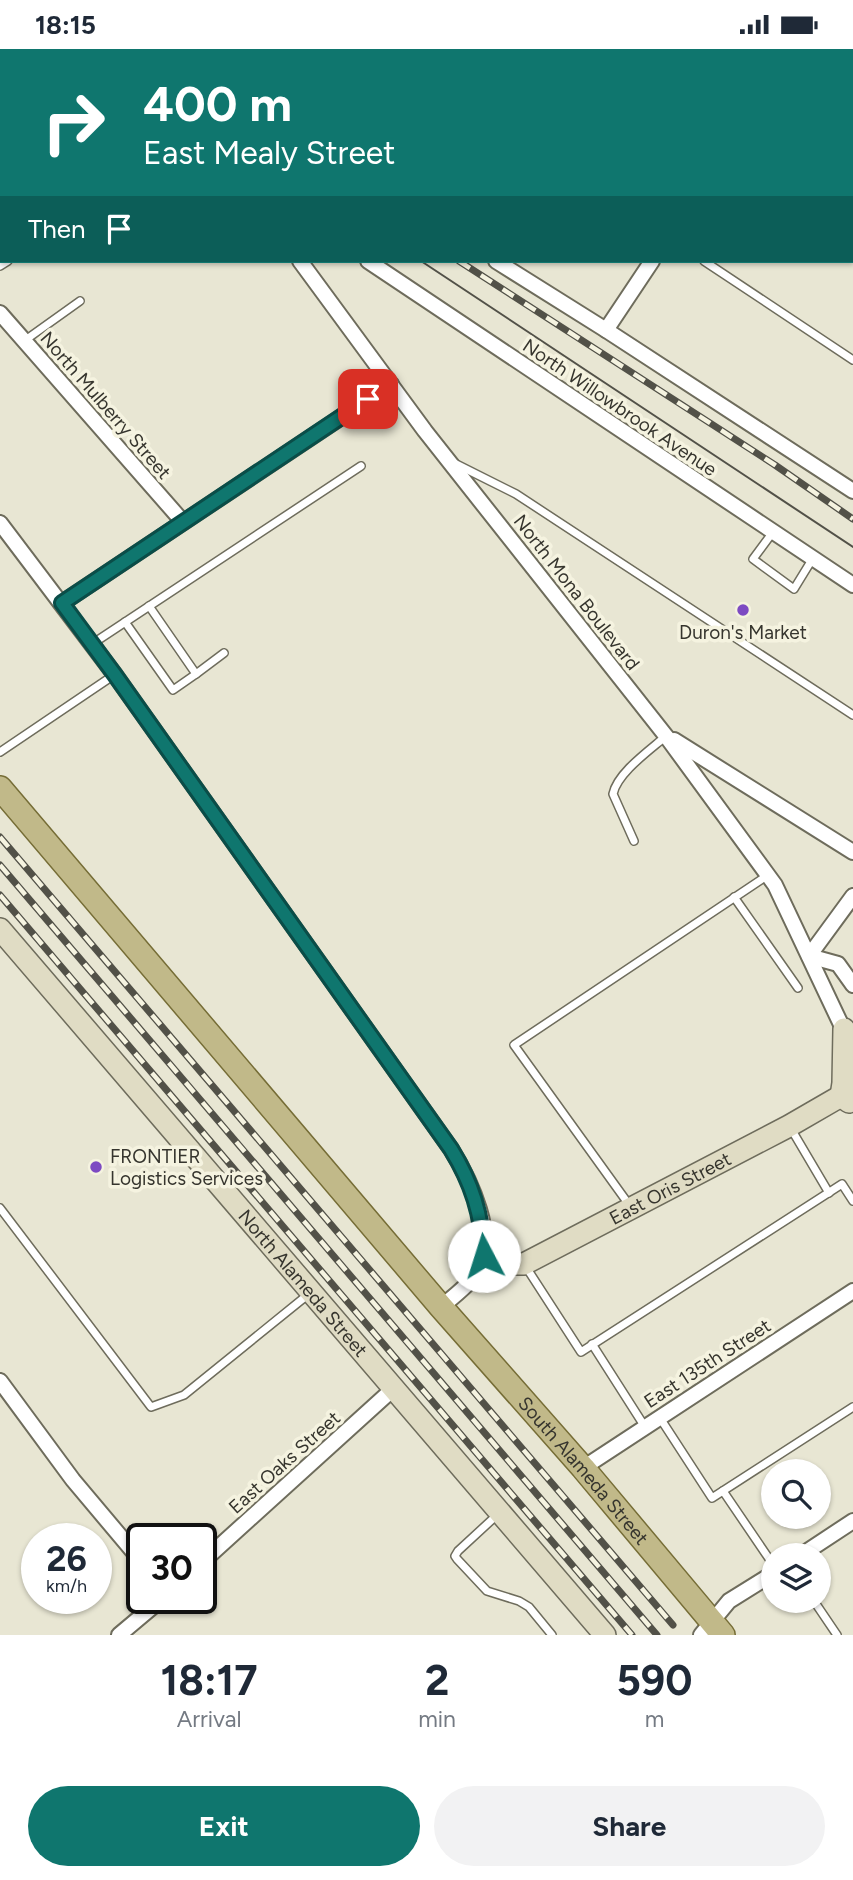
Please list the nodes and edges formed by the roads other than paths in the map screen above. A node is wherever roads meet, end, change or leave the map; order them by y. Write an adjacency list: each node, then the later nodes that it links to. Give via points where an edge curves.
1 (301, 263): 11 (street, North Mona Boulevard)
2 (371, 263): 17 (street, North Willowbrook Avenue)
3 (499, 263): 8 (street)
4 (651, 263): 8 (street)
5 (707, 263): 10 (lane)
6 (80, 301): 9 (lane)
7 (0, 313): 9 (street, North Mulberry Street)
8 (606, 330): 14 (street)
9 (24, 341): 15 (street, North Mulberry Street)
10 (853, 360)
11 (391, 384): 12 (street, North Mona Boulevard); 15 (street)
12 (447, 459): 27 (lane, via 516,494); 28 (street, North Mona Boulevard)
13 (361, 466): 21 (lane)
14 (853, 491)
15 (183, 522): 20 (street)
16 (0, 523): 20 (street)
17 (773, 532): 18 (street, North Willowbrook Avenue); 18 (lane, via 752,559 794,589)
18 (813, 558): 19 (street, North Willowbrook Avenue)
19 (853, 585)
20 (62, 603): 23 (street)
21 (149, 606): 22 (lane); 25 (lane)
22 (125, 622): 23 (lane); 25 (lane, via 173,690)
23 (92, 644): 26 (street)
24 (224, 653): 25 (lane)
25 (196, 674)
26 (115, 675): 29 (lane); 48 (street, via 451,1149 477,1202)
27 (853, 715)
28 (666, 736): 31 (lane, via 631,767 612,794); 32 (street); 33 (street, North Mona Boulevard)
29 (0, 752)
30 (0, 788): 52 (main road)
31 (634, 841)
32 (853, 852)
33 (768, 875): 35 (lane); 37 (street, North Mona Boulevard)
34 (853, 895): 37 (street)
35 (734, 897): 39 (lane); 47 (lane, via 514,1045)
36 (0, 929): 51 (street, North Alameda Street)
37 (810, 957): 38 (street, via 838,964); 40 (street, North Mona Boulevard)
38 (853, 985)
39 (798, 988)
40 (844, 1029): 41 (street, North Mona Boulevard); 42 (street, via 843,1083)
41 (853, 1049)
42 (849, 1097): 43 (street, East Oris Street)
43 (789, 1126): 44 (lane); 47 (street, East Oris Street)
44 (829, 1193): 45 (lane, via 842,1184); 53 (lane)
45 (853, 1201)
46 (0, 1208): 51 (lane, via 151,1407 184,1395)
47 (631, 1208): 49 (street, East Oris Street)
48 (484, 1256): 49 (street, via 505,1265); 52 (street, via 478,1272)
49 (524, 1263): 53 (lane, via 581,1352)
50 (853, 1291): 57 (street, East 135th Street)
51 (311, 1292): 55 (street, North Alameda Street)
52 (441, 1307): 59 (main road, South Alameda Street)
53 (592, 1344): 58 (lane)
54 (0, 1381): 63 (street)
55 (393, 1389): 61 (street, North Alameda Street); 66 (street, East Oaks Street)
56 (853, 1408): 60 (lane)
57 (659, 1418): 58 (street, East 135th Street); 60 (lane, via 712,1498)
58 (645, 1427): 59 (street, East 135th Street)
59 (583, 1468): 70 (main road, South Alameda Street)
60 (723, 1491): 65 (lane)
61 (500, 1512): 72 (lane, via 456,1556 486,1591 519,1601); 73 (street, North Alameda Street)
62 (853, 1521): 64 (street)
63 (126, 1543)
64 (820, 1543)
65 (761, 1547)
66 (217, 1548)
67 (761, 1581): 70 (street, via 729,1601)
68 (822, 1613): 74 (lane)
69 (144, 1614): 71 (street)
70 (712, 1630)
71 (119, 1635)
72 (552, 1635)
73 (605, 1635)
74 (837, 1635)

